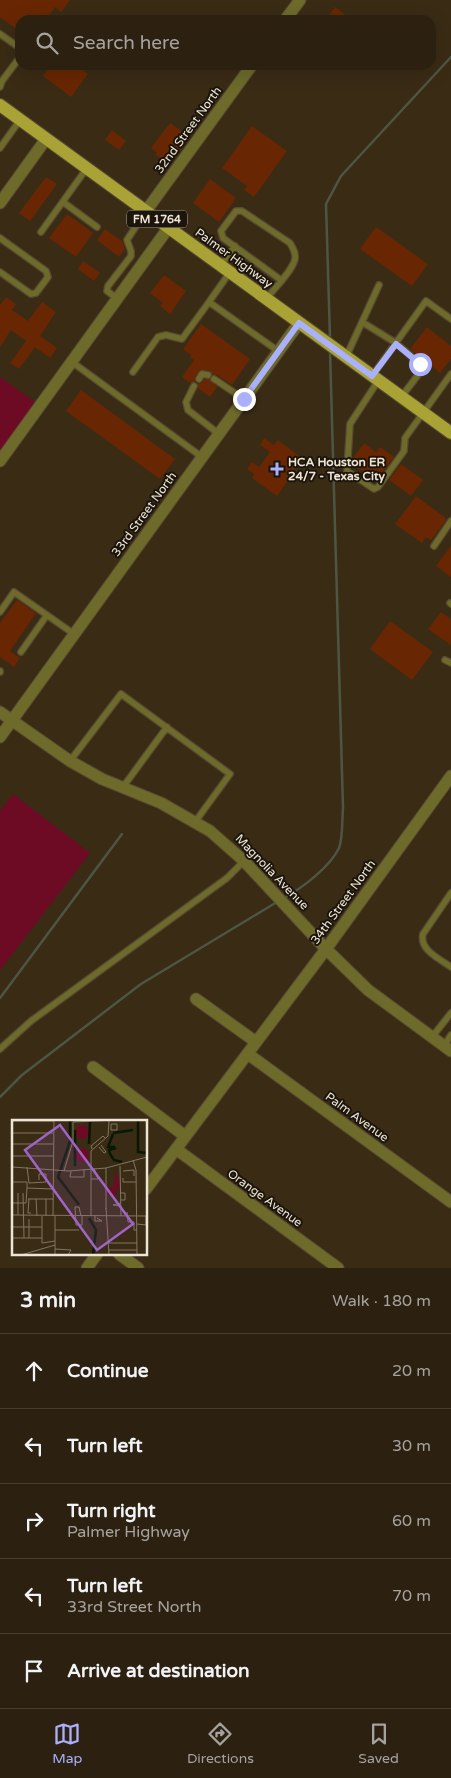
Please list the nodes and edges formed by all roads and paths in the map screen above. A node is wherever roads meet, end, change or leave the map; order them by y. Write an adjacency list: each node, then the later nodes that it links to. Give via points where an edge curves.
1 (300, 0): 2 (street)
2 (289, 15)
3 (0, 34): 4 (lane)
4 (15, 44)
5 (15, 64): 7 (lane)
6 (248, 70): 15 (street, 32nd Street North)
7 (0, 87)
8 (0, 105): 9 (main road, Palmer Highway / FM 1764)
9 (20, 120): 10 (main road, Palmer Highway / FM 1764); 11 (lane)
10 (46, 139): 12 (main road, Palmer Highway / FM 1764); 14 (street)
11 (0, 148)
12 (87, 168): 13 (lane); 15 (main road, Palmer Highway / FM 1764)
13 (63, 202): 16 (lane); 18 (lane)
14 (0, 203)
15 (146, 211): 17 (main road, Palmer Highway / FM 1764); 25 (lane, via 127,240 131,256 108,286 107,291)
16 (97, 227)
17 (169, 227): 21 (main road, Palmer Highway / FM 1764); 25 (street)
18 (41, 232)
19 (0, 238): 22 (lane, via 46,271 48,277 36,293 31,294)
20 (235, 246): 21 (lane); 23 (lane); 23 (lane, via 223,238 221,231 236,211 242,211 290,243 295,258)
21 (225, 269): 26 (main road, Palmer Highway / FM 1764); 27 (lane)
22 (0, 272)
23 (281, 280): 26 (lane)
24 (379, 285): 29 (lane)
25 (118, 299): 34 (street)
26 (266, 299): 30 (main road, Palmer Highway / FM 1764)
27 (209, 302): 32 (lane); 35 (lane, via 182,339 166,335 158,337)
28 (451, 319): 31 (lane, via 426,301)
29 (362, 322): 31 (lane); 33 (lane)
30 (299, 323): 32 (street, 33rd Street North); 33 (main road, Palmer Highway / FM 1764)
31 (396, 344): 39 (lane); 42 (lane, via 422,367)
32 (278, 352): 43 (street, 33rd Street North)
33 (344, 356): 39 (main road, Palmer Highway / FM 1764)
34 (72, 362): 47 (lane); 48 (street)
35 (133, 372)
36 (451, 374): 44 (lane)
37 (208, 375): 38 (lane, via 202,374)
38 (199, 378)
39 (375, 378): 42 (main road, Palmer Highway / FM 1764); 44 (lane, via 350,424 347,471 374,489 378,487 404,451 405,438)
40 (214, 379): 43 (lane)
41 (194, 386): 46 (lane, via 186,402 188,410)
42 (401, 397): 44 (main road, Palmer Highway / FM 1764)
43 (244, 399): 46 (street, 33rd Street North)
44 (423, 413): 45 (main road, Palmer Highway / FM 1764)
45 (451, 433)
46 (219, 434): 47 (street, 33rd Street North)
47 (202, 457): 53 (street, 33rd Street North)
48 (0, 461)
49 (451, 522): 50 (lane)
50 (434, 546)
51 (0, 612): 52 (lane, via 14,592)
52 (47, 615): 53 (lane); 54 (lane)
53 (74, 634): 56 (street, 33rd Street North)
54 (21, 652)
55 (0, 712): 56 (street, Magnolia Avenue)
56 (12, 721): 58 (street, 33rd Street North); 59 (street, Magnolia Avenue)
57 (167, 728): 59 (lane, via 121,694); 61 (lane); 62 (lane, via 230,774)
58 (0, 737)
59 (70, 761): 61 (street, Magnolia Avenue)
60 (450, 779): 65 (street, 34th Street North)
61 (123, 787): 62 (street, Magnolia Avenue)
62 (195, 822): 63 (street, Magnolia Avenue)
63 (244, 860): 65 (street, Magnolia Avenue); 73 (lane, via 227,878 31,1021)
64 (451, 893): 66 (lane, via 421,940 432,954)
65 (326, 949): 70 (street, Magnolia Avenue, via 368,990); 71 (street, 34th Street North)
66 (451, 968)
67 (196, 999): 71 (street)
68 (451, 1013): 70 (lane)
69 (451, 1035): 72 (lane)
70 (432, 1037): 72 (street, Magnolia Avenue)
71 (256, 1042): 74 (street, 34th Street North)
72 (447, 1048)
73 (0, 1049)
74 (248, 1054): 76 (street); 79 (street, Palm Avenue)
75 (93, 1067): 76 (street)
76 (185, 1136): 77 (street)
77 (176, 1150): 78 (street); 84 (street, Orange Avenue)
78 (148, 1186)
79 (451, 1202)
80 (96, 1256): 82 (street)
81 (122, 1256): 83 (street)
82 (87, 1268)
83 (138, 1268)
84 (338, 1268)

